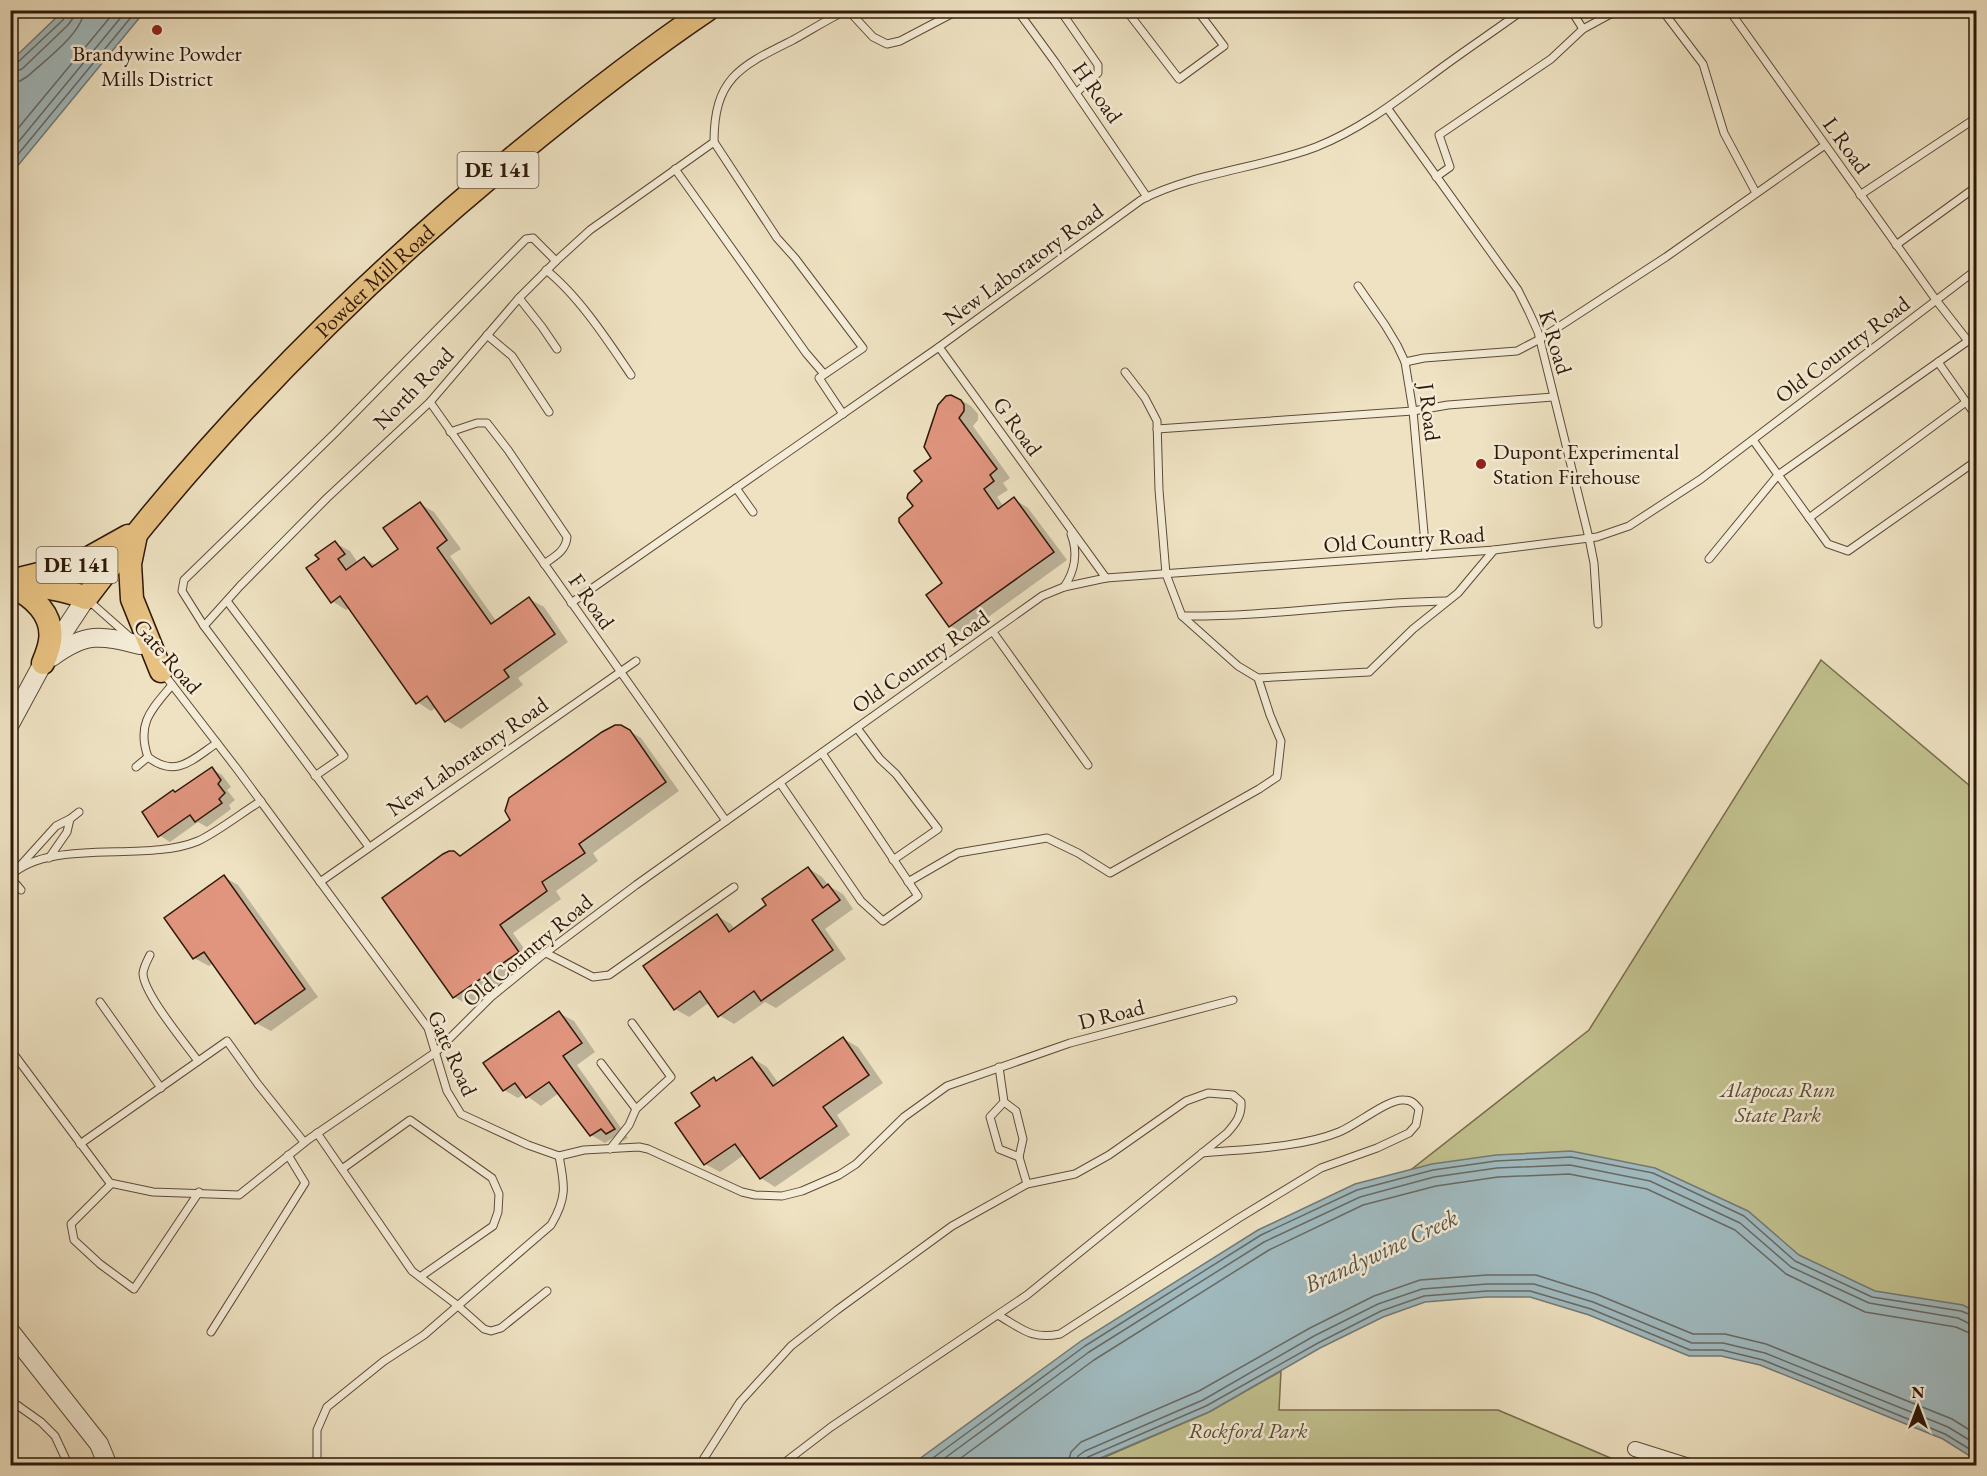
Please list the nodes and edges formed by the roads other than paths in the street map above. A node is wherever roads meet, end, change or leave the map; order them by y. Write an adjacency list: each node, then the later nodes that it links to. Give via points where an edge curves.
1 (707, 10): 57 (highway, Powder Mill Road / DE 141, via 579,103 460,201 360,291)
2 (848, 10): 3 (lane, via 873,37 887,44); 17 (lane, via 739,69 719,104)
3 (959, 10)
4 (1017, 10): 14 (lane, H Road)
5 (1060, 10): 14 (lane, via 1098,65 1098,73)
6 (1126, 10): 7 (lane, via 1179,79 1224,46)
7 (1197, 10)
8 (1523, 10): 15 (lane, New Laboratory Road)
9 (1571, 10): 13 (lane)
10 (1618, 10): 13 (lane)
11 (1662, 10): 22 (lane, via 1703,64 1724,133)
12 (1729, 10): 18 (lane, L Road)
13 (1583, 29): 20 (lane, via 1551,59 1439,135 1450,167)
14 (1077, 92): 24 (lane, H Road)
15 (1388, 109): 20 (lane, K Road); 24 (lane, New Laboratory Road, via 1316,147)
16 (1977, 118): 23 (lane)
17 (714, 142): 19 (lane, North Road); 39 (lane, via 777,238 862,348)
18 (1825, 145): 22 (lane); 23 (lane, L Road)
19 (675, 169): 26 (lane, North Road); 39 (lane)
20 (1436, 177): 33 (lane, K Road, via 1518,290)
21 (1977, 187): 25 (lane)
22 (1756, 193): 33 (lane)
23 (1860, 195): 25 (lane, L Road)
24 (1147, 196): 34 (lane, New Laboratory Road)
25 (1896, 244): 31 (lane, L Road)
26 (556, 261): 27 (lane, North Road); 73 (lane, via 533,238 526,239 184,580 182,591)
27 (546, 270): 30 (lane, North Road); 40 (lane, via 562,282)
28 (1977, 270): 31 (lane, Old Country Road)
29 (1358, 286): 36 (lane, J Road)
30 (519, 297): 32 (lane, North Road); 35 (lane)
31 (1936, 300): 37 (lane, L Road, via 1968,341); 50 (lane, Old Country Road)
32 (487, 334): 42 (lane, North Road); 45 (lane, via 512,356)
33 (1540, 339): 36 (lane, via 1517,351); 41 (lane, K Road)
34 (939, 347): 46 (lane, New Laboratory Road); 56 (lane, G Road)
35 (557, 349)
36 (1405, 362): 44 (lane, J Road)
37 (1938, 362): 43 (lane); 52 (lane)
38 (1125, 372): 48 (lane, via 1145,398)
39 (824, 374): 46 (lane, via 819,378)
40 (631, 375)
41 (1553, 397): 44 (lane); 58 (lane, K Road)
42 (430, 402): 49 (lane, F Road); 68 (lane, North Road, via 327,498)
43 (1966, 402): 47 (lane); 55 (lane)
44 (1413, 411): 48 (lane); 60 (lane, J Road)
45 (549, 412)
46 (843, 414): 53 (lane, New Laboratory Road)
47 (1977, 416)
48 (1157, 429): 63 (lane)
49 (450, 432): 62 (lane, F Road); 62 (lane, via 487,423 508,450 567,537 560,552)
50 (1753, 440): 52 (lane); 58 (lane, Old Country Road, via 1629,526)
51 (1977, 461): 55 (lane, via 1848,551 1828,544)
52 (1778, 475): 55 (lane); 61 (lane)
53 (736, 488): 54 (lane); 70 (lane, New Laboratory Road)
54 (753, 512)
55 (1809, 519)
56 (1068, 526): 64 (lane, G Road); 66 (lane, via 1073,539 1074,566)
57 (137, 531): 65 (highway, DE 141, via 76,565); 67 (highway, Powder Mill Road / DE 141); 79 (highway, via 130,564 132,599)
58 (1589, 538): 59 (lane, Old Country Road); 72 (lane, K Road)
59 (1494, 550): 60 (lane, Old Country Road); 69 (lane)
60 (1426, 555): 63 (lane, Old Country Road)
61 (1709, 559)
62 (544, 564): 70 (lane, F Road)
63 (1166, 574): 64 (lane, Old Country Road); 71 (lane)
64 (1106, 578): 66 (lane, Old Country Road)
65 (10, 583): 67 (highway, DE 141, via 48,587); 77 (highway, via 37,601 43,611 50,639)
66 (1064, 587): 74 (lane, Old Country Road, via 1042,596)
67 (86, 598): 75 (lane, Gate Road); 77 (street)
68 (226, 601): 73 (lane, North Road); 88 (lane, via 344,756)
69 (1447, 601): 71 (lane); 80 (lane, via 1369,672)
70 (571, 603): 78 (lane, F Road)
71 (1182, 616): 80 (lane, via 1238,666)
72 (1598, 624)
73 (204, 626): 88 (lane)
74 (993, 632): 82 (lane, Old Country Road); 86 (lane)
75 (140, 645): 77 (street, via 109,637 89,638 70,644); 79 (lane, Gate Road)
76 (636, 661): 78 (lane, New Laboratory Road)
77 (44, 663): 81 (street)
78 (620, 672): 93 (lane, F Road); 94 (lane, New Laboratory Road)
79 (167, 678): 83 (lane, Gate Road); 85 (lane, via 147,718 143,736)
80 (1258, 678): 100 (lane, via 1281,741 1277,777 1258,789 1110,873 1047,838 958,853)
81 (10, 724)
82 (857, 728): 84 (lane, Old Country Road); 96 (lane, via 938,829)
83 (217, 742): 85 (lane, via 179,767 162,765); 90 (lane, Gate Road)
84 (822, 753): 89 (lane, Old Country Road); 96 (lane)
85 (148, 757): 87 (lane)
86 (1088, 765)
87 (136, 767)
88 (315, 777): 94 (lane)
89 (780, 783): 93 (lane, Old Country Road); 100 (lane, via 861,901 883,921 918,896)
90 (261, 801): 95 (lane, via 199,841 156,849); 99 (lane, Gate Road)
91 (79, 812): 92 (lane)
92 (70, 819): 95 (lane, via 67,832); 97 (lane, via 56,826)
93 (726, 821): 103 (lane, Old Country Road)
94 (369, 847): 99 (lane, New Laboratory Road)
95 (49, 858): 97 (lane)
96 (893, 860): 100 (lane)
97 (18, 869): 98 (lane)
98 (10, 876): 102 (lane)
99 (320, 882): 109 (lane, Gate Road, via 428,1028)
100 (908, 882)
101 (734, 887): 103 (lane, via 609,975 593,977)
102 (21, 890)
103 (546, 953): 109 (lane, Old Country Road, via 491,997)
104 (150, 955): 110 (lane, via 143,973 147,989)
105 (1233, 1000): 112 (lane, D Road, via 1070,1043)
106 (99, 1002): 113 (lane)
107 (632, 1023): 115 (lane, via 671,1077)
108 (10, 1049): 118 (lane)
109 (436, 1052): 116 (lane, Old Country Road); 122 (lane, Gate Road, via 447,1091 461,1114)
110 (198, 1061): 113 (lane); 117 (lane, via 227,1041)
111 (601, 1063): 115 (lane)
112 (999, 1067): 114 (lane); 119 (lane, via 947,1086 904,1117 839,1175 782,1196 742,1192 648,1149)
113 (160, 1088): 118 (lane)
114 (1004, 1101): 123 (lane, via 1016,1111 1023,1139); 123 (lane, via 990,1117 999,1149)
115 (636, 1109): 119 (lane)
116 (317, 1134): 117 (lane, Old Country Road); 124 (lane)
117 (304, 1142): 121 (lane, Old Country Road)
118 (80, 1144): 125 (lane)
119 (610, 1149): 122 (lane)
120 (1202, 1153): 126 (lane, via 1237,1123 1241,1101 1233,1095 1208,1093 1186,1101 1075,1174); 131 (lane); 131 (lane, via 1302,1142 1339,1132 1403,1099 1419,1109 1416,1125 1409,1133 1321,1168 1060,1334 1044,1337)
121 (288, 1155): 127 (lane, Old Country Road, via 239,1195); 133 (lane, via 305,1183)
122 (559, 1156): 130 (lane, via 565,1183 562,1207 551,1226)
123 (1019, 1157): 126 (lane)
124 (342, 1169): 128 (lane); 128 (lane, via 410,1120 492,1178 499,1194 493,1226)
125 (111, 1184): 127 (lane, Old Country Road, via 153,1192); 127 (lane, via 71,1224 74,1240 134,1289)
126 (1028, 1184): 139 (lane, via 952,1226 791,1346 740,1402)
127 (199, 1192)
128 (420, 1277): 130 (lane)
129 (547, 1291): 130 (lane, via 501,1328 491,1331)
130 (458, 1305): 138 (lane, via 327,1407 316,1430)
131 (998, 1315): 140 (lane, via 831,1427)
132 (10, 1331): 137 (street, via 99,1444)
133 (211, 1332)
134 (11, 1402): 136 (lane, via 55,1436)
135 (1635, 1449): 141 (street)
136 (69, 1466)
137 (108, 1466)
138 (317, 1466)
139 (699, 1466)
140 (780, 1466)
141 (1689, 1466)

